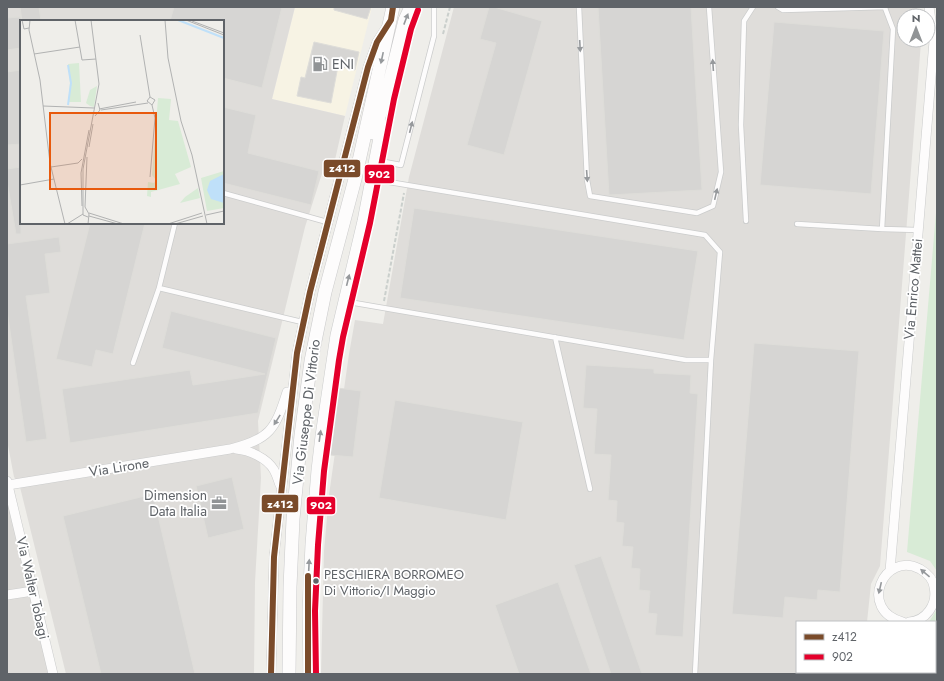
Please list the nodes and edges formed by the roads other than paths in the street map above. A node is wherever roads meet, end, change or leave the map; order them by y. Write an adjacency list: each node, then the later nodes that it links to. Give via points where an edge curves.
1 (394, 7): 10 (main road, Via Giuseppe Di Vittorio)
2 (411, 7): 11 (main road, Via Giuseppe Di Vittorio, one-way to 2, via 403,26)
3 (434, 7): 12 (lane, one-way to 3, via 401,165 434,36)
4 (578, 7): 5 (lane, one-way to 5, via 590,196 697,213 713,206 721,172)
5 (709, 7)
6 (753, 7): 16 (lane, via 744,21 741,125)
7 (778, 7): 8 (lane, via 784,10)
8 (886, 7): 20 (lane, via 893,29)
9 (929, 7): 21 (street, Via Enrico Mattei, via 934,41)
10 (390, 20): 13 (main road, Via Giuseppe Di Vittorio, one-way to 13); 17 (street, Via Giuseppe Di Vittorio, via 377,42 368,67)
11 (386, 97): 12 (street, Via Giuseppe Di Vittorio); 13 (main road, Via Giuseppe Di Vittorio)
12 (374, 160): 14 (street, Via Giuseppe Di Vittorio)
13 (355, 180): 40 (main road, Via Giuseppe Di Vittorio, via 318,324 302,427 291,567)
14 (371, 180): 23 (street, Via Giuseppe Di Vittorio, one-way to 14); 26 (lane, via 705,235 720,252)
15 (224, 192): 17 (lane)
16 (746, 221)
17 (327, 222): 24 (street, Via Giuseppe Di Vittorio)
18 (175, 224): 22 (lane)
19 (797, 224): 20 (lane)
20 (882, 229): 21 (lane)
21 (918, 230): 33 (street, Via Enrico Mattei)
22 (159, 288): 24 (lane); 27 (lane)
23 (343, 301): 25 (lane); 41 (street, Via Giuseppe Di Vittorio, one-way to 23, via 307,598 316,470 331,359)
24 (302, 322): 28 (street, Via Giuseppe Di Vittorio)
25 (555, 338): 26 (lane, via 686,360); 32 (lane)
26 (711, 360): 42 (lane)
27 (133, 363)
28 (294, 370): 29 (street, Via Lirone, one-way to 29, via 280,414 269,433 250,444); 31 (street, Via Giuseppe Di Vittorio)
29 (230, 449): 30 (street, Via Lirone); 31 (street, Via Lirone, via 244,450 265,461 274,470)
30 (8, 482): 34 (street, Via Walter Tobagi)
31 (281, 486): 39 (street, Via Giuseppe Di Vittorio, via 274,557)
32 (590, 489)
33 (890, 571): 36 (street, one-way to 36, via 883,578 878,597 887,614); 37 (street, one-way to 33, via 923,618 934,604 934,586 930,578 924,571 907,565)
34 (33, 591): 35 (street); 38 (street, Via Walter Tobagi)
35 (7, 595)
36 (899, 621)
37 (916, 621)
38 (53, 674)
39 (271, 674)
40 (289, 674)
41 (308, 674)
42 (695, 674)

